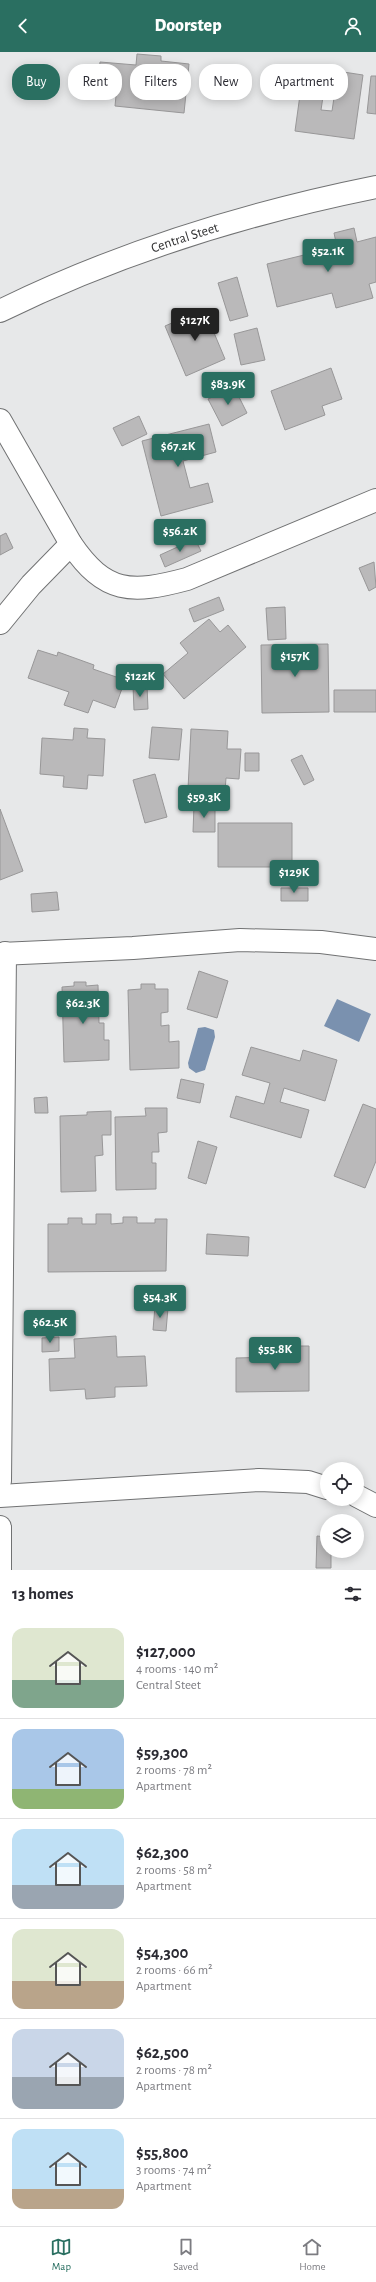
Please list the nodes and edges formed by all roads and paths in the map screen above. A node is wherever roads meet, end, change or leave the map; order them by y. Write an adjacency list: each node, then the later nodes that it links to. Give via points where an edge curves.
1 (376, 187): 2 (street, Central Steet, via 301,202 233,221 132,256 37,293)
2 (0, 311)
3 (0, 420): 5 (street)
4 (376, 500): 5 (street, via 215,568 156,587 133,588 115,584 98,576 83,562)
5 (70, 544): 6 (street)
6 (0, 623)
7 (376, 949): 8 (street, via 321,942 240,940 133,948)
8 (2, 953): 9 (street)
9 (0, 1482)
10 (320, 1486): 11 (street, via 308,1482 259,1480)
11 (0, 1496)
12 (364, 1500): 13 (street)
13 (376, 1506)
14 (0, 1527): 15 (street)
15 (0, 1570)

